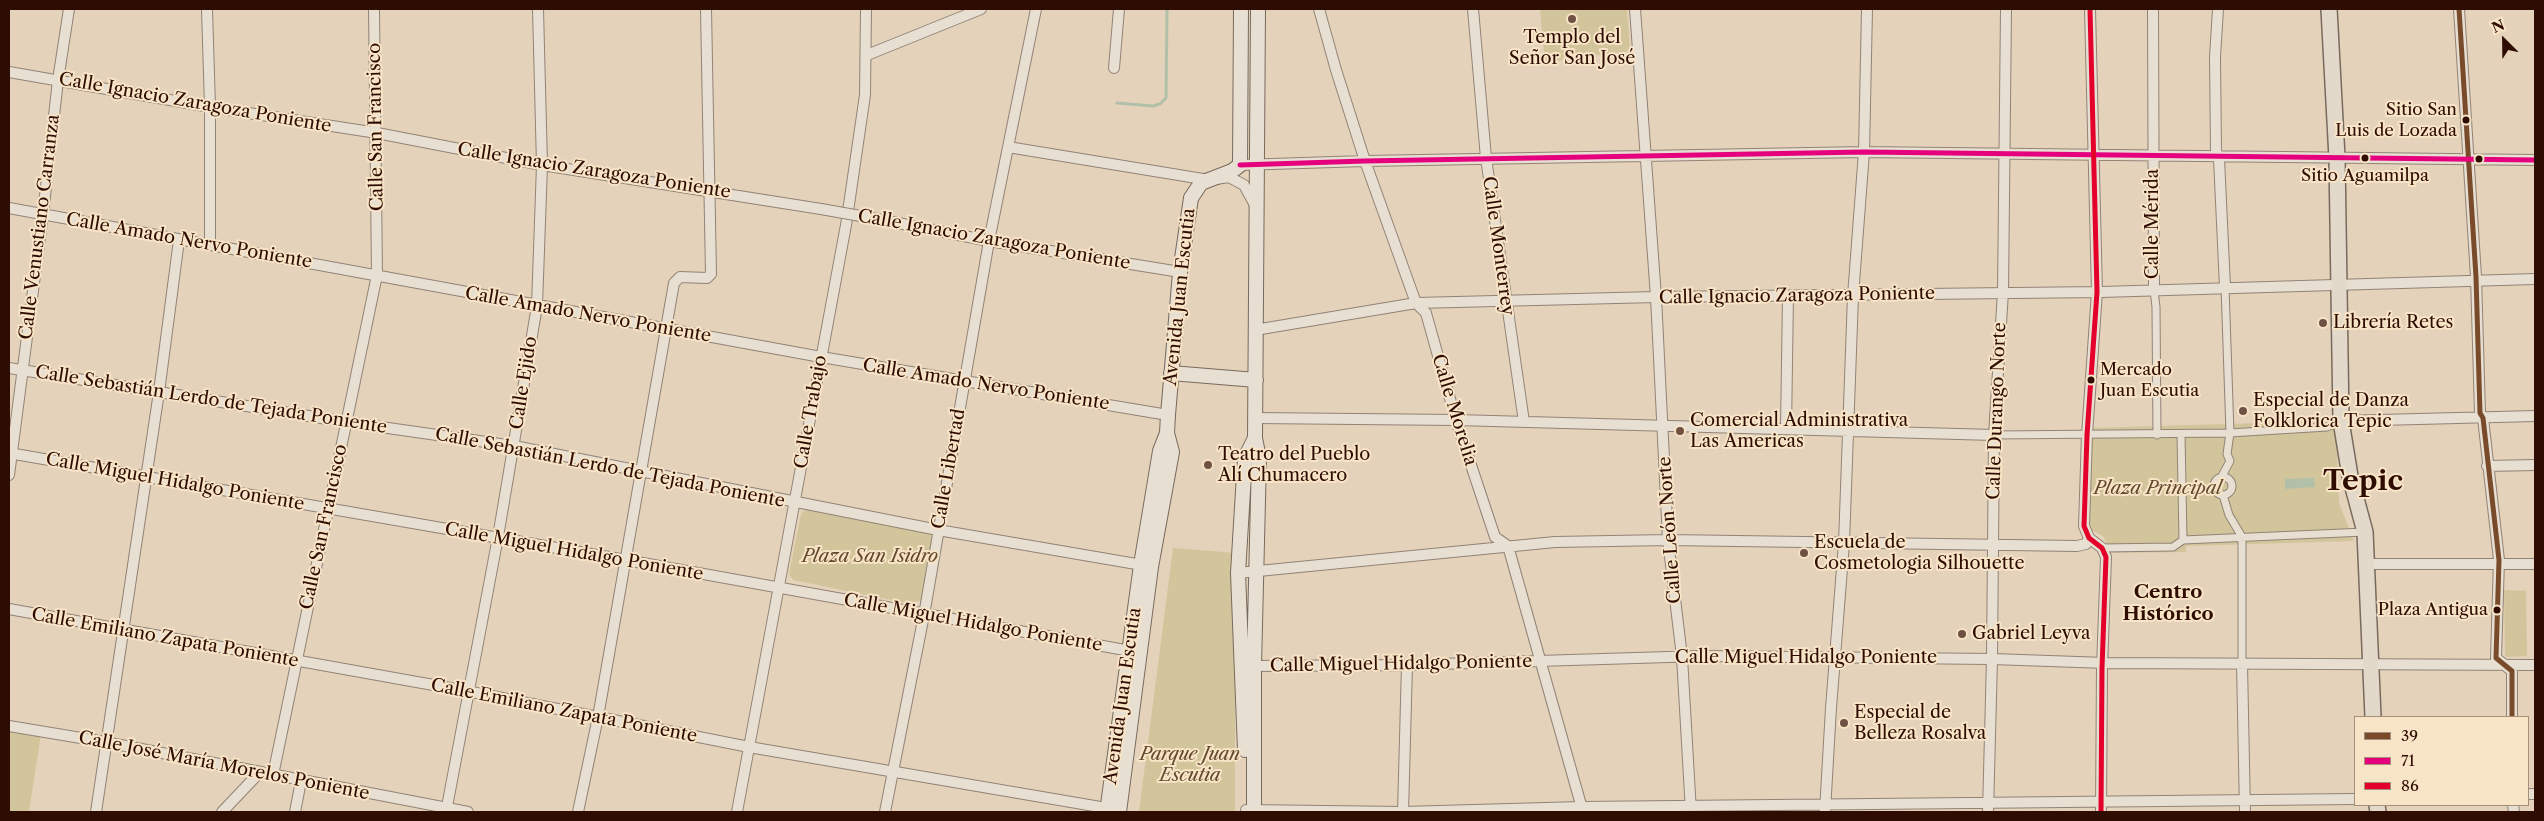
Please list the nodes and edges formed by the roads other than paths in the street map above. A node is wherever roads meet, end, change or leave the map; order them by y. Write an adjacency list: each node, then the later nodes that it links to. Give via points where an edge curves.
1 (69, 9): 25 (street, Calle Venustiano Carranza)
2 (207, 9): 26 (street)
3 (374, 9): 27 (street, Calle San Francisco)
4 (538, 9): 40 (street, Calle Ejido)
5 (706, 9): 44 (street)
6 (866, 9): 22 (street, Calle Trabajo)
7 (981, 9): 22 (street)
8 (1036, 9): 28 (street, Calle Libertad)
9 (1119, 9): 23 (street)
10 (1241, 9): 41 (main road)
11 (1258, 9): 42 (main road)
12 (1319, 9): 39 (street, Calle Morelia)
13 (1473, 9): 35 (street, Calle Monterrey)
14 (1635, 9): 33 (street, Calle León Norte)
15 (1867, 9): 29 (street)
16 (2006, 9): 30 (street, Calle Durango Norte)
17 (2090, 9): 31 (street)
18 (2153, 9): 32 (street, Calle Mérida)
19 (2218, 9): 34 (street, via 2215,57)
20 (2329, 9): 36 (main road)
21 (2459, 9): 37 (street)
22 (867, 56): 68 (street, Calle Trabajo, via 865,95 846,225)
23 (1114, 68)
24 (9, 72): 25 (street, Calle Ignacio Zaragoza Poniente)
25 (58, 80): 26 (street, Calle Ignacio Zaragoza Poniente); 47 (street, Calle Venustiano Carranza)
26 (210, 107): 27 (street, Calle Ignacio Zaragoza Poniente); 50 (street)
27 (377, 133): 40 (street, Calle Ignacio Zaragoza Poniente); 52 (street, Calle San Francisco)
28 (1008, 147): 43 (street); 49 (street, Calle Libertad)
29 (1864, 152): 30 (street); 33 (street); 61 (street)
30 (2005, 154): 31 (street); 58 (street, Calle Durango Norte)
31 (2093, 154): 32 (street); 59 (street)
32 (2153, 154): 34 (street); 57 (street, Calle Mérida)
33 (1644, 155): 35 (street); 62 (street, Calle León Norte)
34 (2217, 155): 36 (street); 56 (street)
35 (1486, 158): 39 (street); 63 (street, Calle Monterrey)
36 (2337, 158): 37 (street); 55 (main road)
37 (2469, 159): 38 (street); 54 (street)
38 (2535, 160)
39 (1365, 161): 42 (street); 64 (street, Calle Morelia)
40 (542, 165): 44 (street, Calle Ignacio Zaragoza Poniente); 65 (street, Calle Ejido)
41 (1240, 165): 42 (street); 43 (main road, Avenida Juan Escutia)
42 (1255, 165): 45 (main road)
43 (1209, 180): 45 (street, via 1229,177 1239,181); 51 (main road, Avenida Juan Escutia, via 1201,183 1191,198)
44 (710, 191): 49 (street, Calle Ignacio Zaragoza Poniente, bridge); 66 (street, via 711,274 707,278 676,279)
45 (1255, 205): 67 (main road)
46 (9, 208): 47 (street, Calle Amado Nervo Poniente)
47 (43, 214): 48 (street, Calle Amado Nervo Poniente); 70 (street, Calle Venustiano Carranza)
48 (179, 240): 50 (street, Calle Amado Nervo Poniente); 74 (street)
49 (989, 240): 51 (street, Calle Ignacio Zaragoza Poniente); 73 (street, Calle Libertad)
50 (210, 245): 52 (street, Calle Amado Nervo Poniente)
51 (1180, 272): 71 (main road, Avenida Juan Escutia)
52 (377, 275): 65 (street, Calle Amado Nervo Poniente); 81 (street, Calle San Francisco)
53 (2535, 279): 54 (street, Calle Ignacio Zaragoza Poniente)
54 (2476, 282): 55 (street, Calle Ignacio Zaragoza Poniente); 78 (street, via 2480,413)
55 (2340, 284): 56 (street, Calle Ignacio Zaragoza Poniente); 80 (main road)
56 (2225, 287): 57 (street, Calle Ignacio Zaragoza Poniente); 86 (street)
57 (2154, 290): 59 (street, Calle Ignacio Zaragoza Poniente); 89 (street)
58 (2002, 292): 59 (street, Calle Ignacio Zaragoza Poniente); 61 (street, Calle Ignacio Zaragoza Poniente); 87 (street, Calle Durango Norte)
59 (2097, 292): 88 (street)
60 (1788, 296): 61 (street, Calle Ignacio Zaragoza Poniente); 62 (street, Calle Ignacio Zaragoza Poniente); 84 (street)
61 (1853, 296): 85 (street)
62 (1656, 297): 63 (street, Calle Ignacio Zaragoza Poniente); 83 (street, Calle León Norte)
63 (1505, 301): 64 (street, Calle Ignacio Zaragoza Poniente); 82 (street, Calle Monterrey)
64 (1416, 303): 67 (street, Calle Ignacio Zaragoza Poniente); 79 (street, Calle Morelia, via 1426,313)
65 (537, 306): 66 (street, Calle Amado Nervo Poniente); 92 (street, Calle Ejido)
66 (666, 329): 68 (street, Calle Amado Nervo Poniente); 96 (street)
67 (1255, 330): 72 (main road)
68 (821, 357): 73 (street, Calle Amado Nervo Poniente); 101 (street, Calle Trabajo)
69 (9, 368): 70 (street, Calle Sebastián Lerdo de Tejada Poniente)
70 (23, 370): 74 (street, Calle Sebastián Lerdo de Tejada Poniente); 93 (street, Calle Venustiano Carranza)
71 (1171, 373): 72 (main road); 75 (main road, Avenida Juan Escutia)
72 (1256, 380): 77 (main road)
73 (964, 382): 75 (street, Calle Amado Nervo Poniente); 103 (street, Calle Libertad)
74 (159, 392): 81 (street, Calle Sebastián Lerdo de Tejada Poniente); 98 (street)
75 (1168, 415): 118 (main road, Avenida Juan Escutia, via 1167,433 1172,452)
76 (2535, 416): 78 (street)
77 (1256, 418): 79 (street); 91 (main road)
78 (2483, 418): 80 (street); 95 (street)
79 (1456, 420): 82 (street); 111 (street, Calle Morelia, via 1495,537)
80 (2341, 421): 86 (street, via 2327,428); 104 (main road, via 2350,476)
81 (346, 422): 92 (street, Calle Sebastián Lerdo de Tejada Poniente); 102 (street, Calle San Francisco)
82 (1524, 422): 83 (street)
83 (1664, 427): 84 (street); 108 (street, Calle León Norte)
84 (1786, 429): 85 (street)
85 (1849, 430): 87 (street); 110 (street)
86 (2230, 433): 90 (street); 99 (street, via 2227,454 2230,461)
87 (1994, 435): 88 (street); 112 (street, Calle Durango Norte)
88 (2087, 435): 89 (street); 107 (street, via 2084,526)
89 (2157, 435): 90 (street)
90 (2181, 435): 109 (street)
91 (1254, 438): 119 (main road, via 1258,458); 120 (main road, via 1245,458)
92 (514, 446): 96 (street, Calle Sebastián Lerdo de Tejada Poniente); 105 (street, Calle Ejido)
93 (10, 453): 97 (street, Calle Venustiano Carranza); 98 (street, Calle Miguel Hidalgo Poniente)
94 (2535, 465): 95 (street)
95 (2487, 466): 117 (street)
96 (641, 472): 101 (street, Calle Sebastián Lerdo de Tejada Poniente); 114 (street)
97 (9, 475)
98 (146, 476): 102 (street, Calle Miguel Hidalgo Poniente); 124 (street)
99 (2222, 476): 100 (street, via 2232,485 2230,491); 100 (street, via 2213,485 2215,492)
100 (2223, 495): 106 (street, via 2229,515)
101 (795, 503): 103 (street, Calle Sebastián Lerdo de Tejada Poniente); 121 (street, Calle Trabajo)
102 (328, 510): 105 (street, Calle Miguel Hidalgo Poniente); 129 (street, Calle San Francisco)
103 (938, 530): 118 (street, Calle Sebastián Lerdo de Tejada Poniente); 123 (street, Calle Libertad)
104 (2365, 532): 106 (street); 115 (main road)
105 (498, 537): 114 (street, Calle Miguel Hidalgo Poniente); 138 (street, Calle Ejido)
106 (2242, 537): 109 (street); 132 (street)
107 (2089, 538): 112 (street, via 2083,546); 113 (street)
108 (1668, 540): 110 (street); 111 (street); 126 (street, Calle León Norte)
109 (2183, 540): 113 (street, via 2173,546)
110 (1844, 543): 112 (street); 127 (street)
111 (1508, 546): 119 (street); 130 (street, Calle Morelia)
112 (1994, 546): 128 (street, Calle Durango Norte)
113 (2102, 548): 131 (street, via 2106,557)
114 (626, 560): 121 (street, Calle Miguel Hidalgo Poniente); 141 (street)
115 (2365, 564): 117 (street); 137 (main road)
116 (2535, 564): 117 (street)
117 (2499, 565): 134 (street, via 2496,658)
118 (1146, 566): 125 (main road, Avenida Juan Escutia)
119 (1256, 571): 120 (street); 136 (main road)
120 (1238, 574): 136 (main road)
121 (778, 588): 123 (street, Calle Miguel Hidalgo Poniente); 144 (street, Calle Trabajo)
122 (9, 609): 124 (street, Calle Emiliano Zapata Poniente)
123 (924, 615): 125 (street, Calle Miguel Hidalgo Poniente); 146 (street, Calle Libertad)
124 (124, 630): 129 (street, Calle Emiliano Zapata Poniente); 143 (street)
125 (1134, 651): 157 (main road, Avenida Juan Escutia)
126 (1682, 657): 127 (street, Calle Miguel Hidalgo Poniente); 130 (street, Calle Miguel Hidalgo Poniente); 153 (street, Calle León Norte)
127 (1835, 659): 128 (street, Calle Miguel Hidalgo Poniente); 154 (street)
128 (1992, 659): 131 (street, Calle Miguel Hidalgo Poniente); 151 (street, Calle Durango Norte)
129 (296, 661): 138 (street, Calle Emiliano Zapata Poniente); 147 (street, Calle San Francisco)
130 (1540, 662): 133 (street, Calle Miguel Hidalgo Poniente); 156 (street, Calle Morelia)
131 (2102, 663): 132 (street, Calle Miguel Hidalgo Poniente); 150 (street)
132 (2242, 664): 137 (street, Calle Miguel Hidalgo Poniente); 152 (street)
133 (1407, 665): 136 (street, Calle Miguel Hidalgo Poniente); 166 (street)
134 (2507, 665): 135 (street, Calle Miguel Hidalgo Poniente); 137 (street, Calle Miguel Hidalgo Poniente); 140 (street, via 2512,671)
135 (2535, 665)
136 (1248, 666): 158 (main road)
137 (2370, 666): 139 (main road)
138 (468, 691): 141 (street, Calle Emiliano Zapata Poniente); 155 (street, Calle Ejido)
139 (2373, 716)
140 (2512, 716)
141 (598, 717): 144 (street, Calle Emiliano Zapata Poniente); 163 (street)
142 (9, 726): 143 (street, Calle José María Morelos Poniente)
143 (105, 742): 145 (street, Calle José María Morelos Poniente); 159 (street)
144 (748, 747): 146 (street, Calle Emiliano Zapata Poniente); 164 (street, Calle Trabajo)
145 (260, 772): 147 (street, Calle José María Morelos Poniente); 160 (street)
146 (892, 772): 157 (street, Calle Emiliano Zapata Poniente); 165 (street, Calle Libertad)
147 (273, 775): 148 (street, Calle José María Morelos Poniente)
148 (300, 781): 155 (street, Calle José María Morelos Poniente); 161 (street)
149 (2354, 799): 152 (street)
150 (2101, 801): 151 (street); 152 (street); 167 (street)
151 (1988, 807): 154 (street)
152 (2244, 807)
153 (1691, 809): 154 (street); 156 (street)
154 (1826, 809)
155 (446, 810): 162 (street, Calle José María Morelos Poniente)
156 (1582, 810): 166 (street)
157 (1113, 811)
158 (1250, 811): 166 (street)
159 (96, 812)
160 (222, 812)
161 (295, 812)
162 (468, 812)
163 (578, 812)
164 (737, 812)
165 (885, 812)
166 (1403, 812)
167 (2101, 812)

